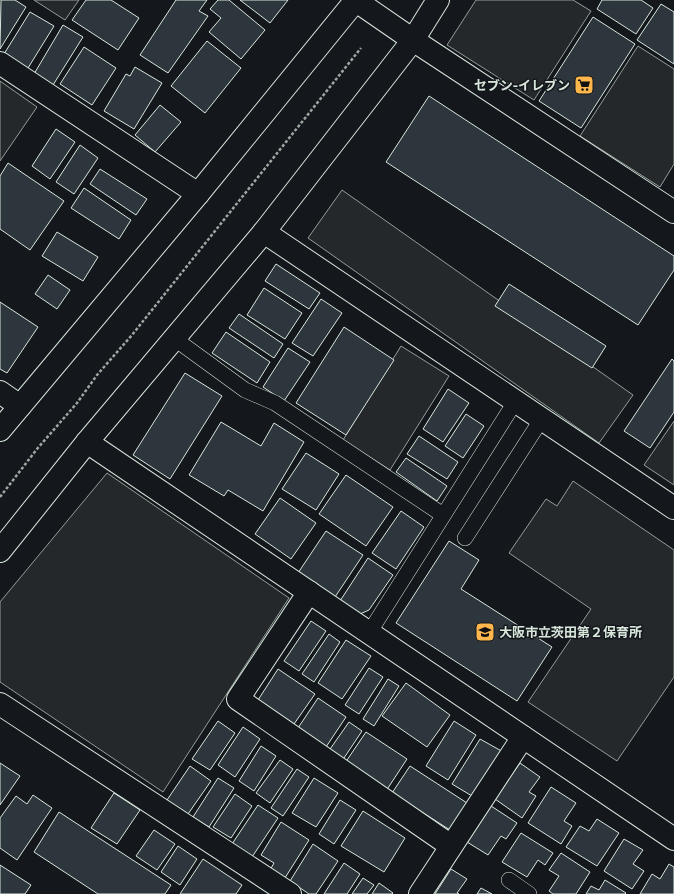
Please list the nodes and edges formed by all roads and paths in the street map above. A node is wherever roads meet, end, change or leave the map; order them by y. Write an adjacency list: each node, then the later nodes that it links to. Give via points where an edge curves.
1 (356, 0): 3 (street); 6 (street)
2 (438, 0): 3 (street)
3 (413, 40): 7 (street); 8 (street)
4 (361, 48): 16 (path)
5 (0, 63): 6 (street)
6 (198, 194): 12 (street)
7 (674, 212)
8 (264, 232): 9 (street); 11 (street)
9 (175, 339): 15 (street); 18 (lane, via 245,390 275,403)
10 (0, 392): 12 (street)
11 (514, 402): 13 (street); 18 (lane)
12 (20, 406): 14 (street)
13 (542, 420): 17 (street); 19 (lane)
14 (0, 430)
15 (87, 442): 20 (street); 21 (street)
16 (0, 497)
17 (674, 508)
18 (443, 515): 22 (lane)
19 (465, 538)
20 (0, 550)
21 (309, 592): 22 (street); 26 (street, via 238,699)
22 (369, 633): 24 (street)
23 (0, 704): 28 (street)
24 (523, 737): 25 (street); 26 (street)
25 (674, 839)
26 (451, 846): 30 (street)
27 (509, 880): 31 (lane)
28 (262, 886): 29 (street)
29 (290, 894)
30 (420, 894)
31 (529, 894)

